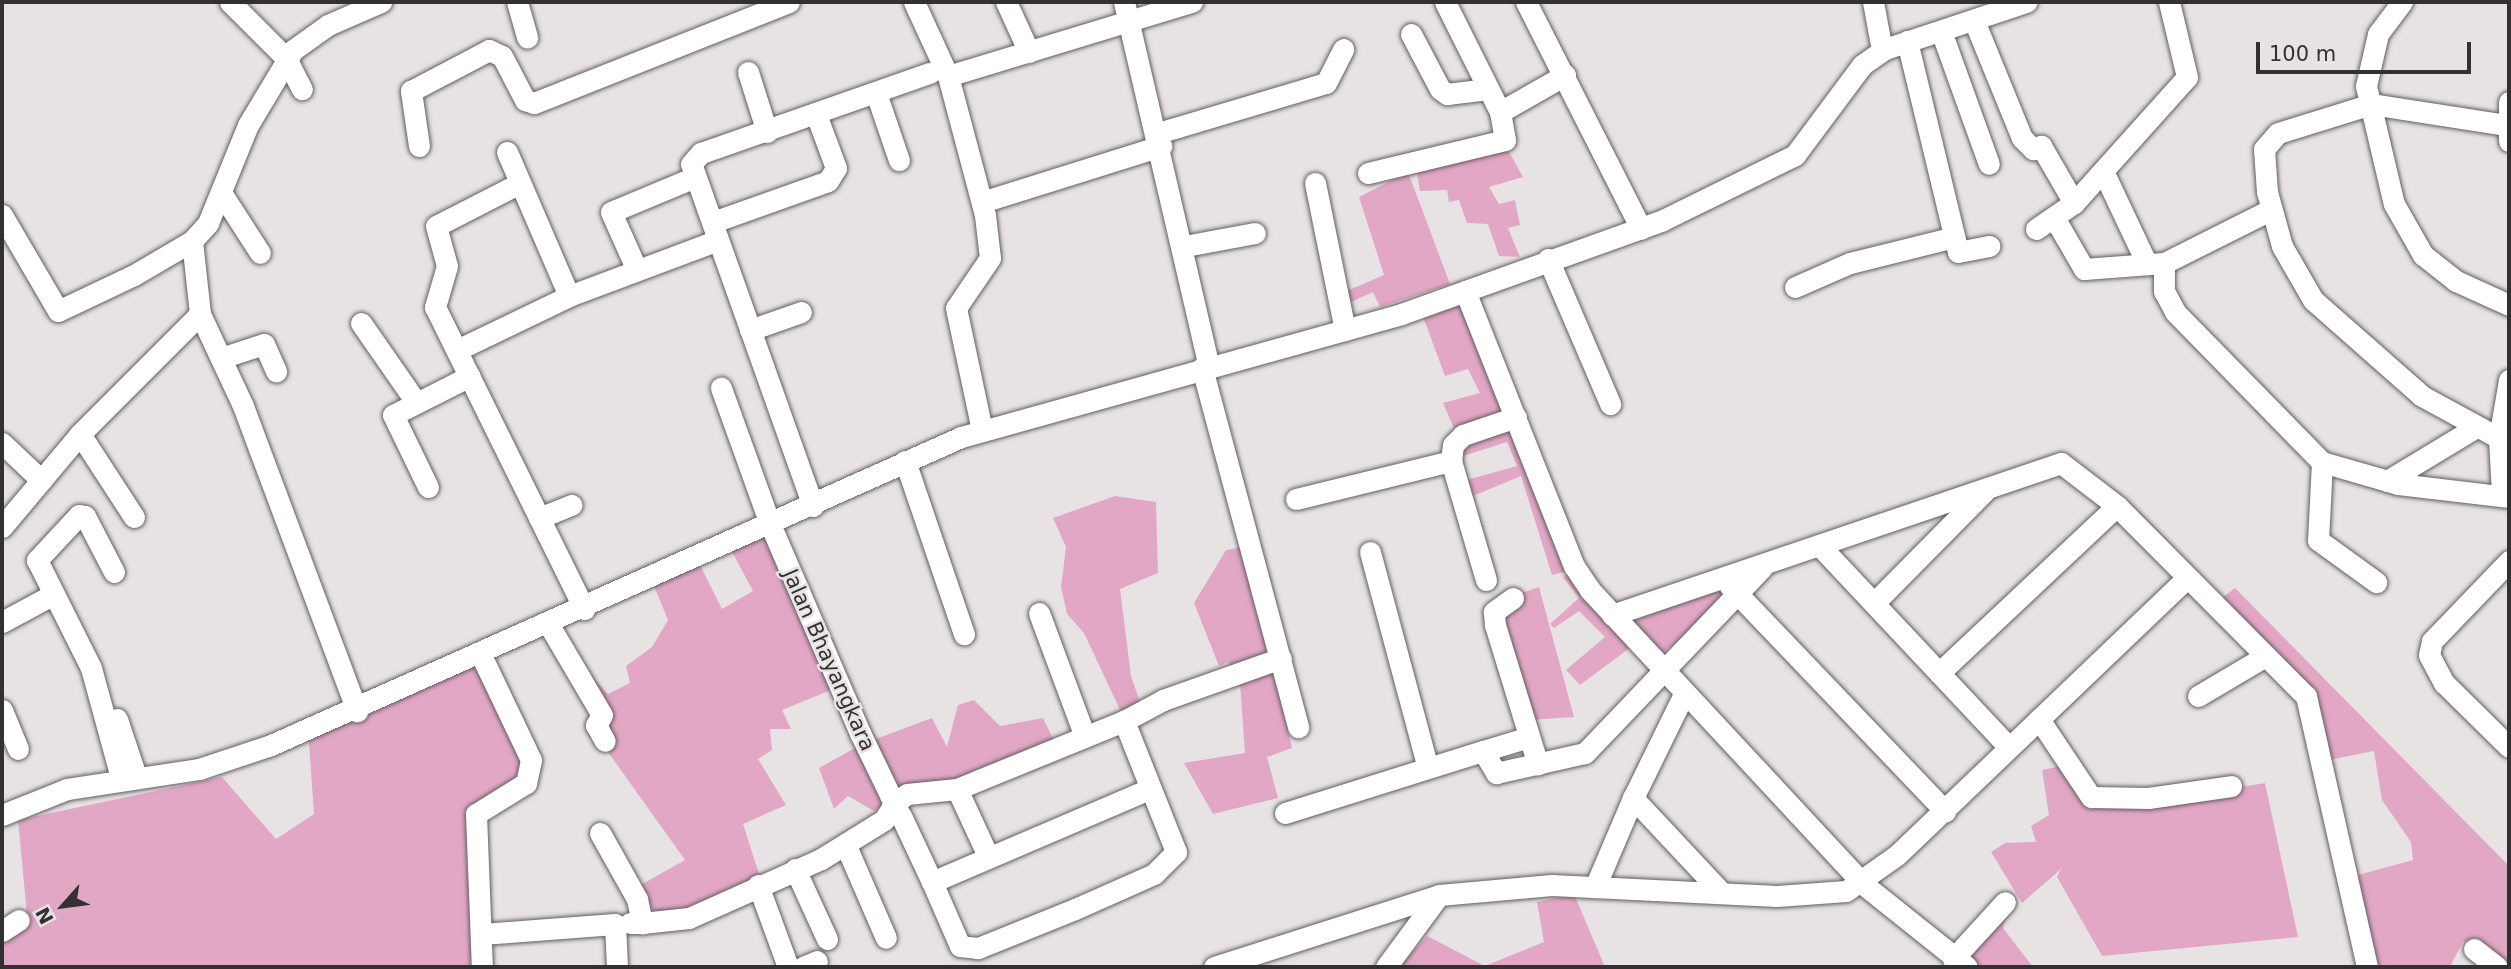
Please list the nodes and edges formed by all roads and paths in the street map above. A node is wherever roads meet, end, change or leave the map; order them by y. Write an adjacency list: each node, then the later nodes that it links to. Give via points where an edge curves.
1 (230, 2): 23 (street)
2 (380, 2): 23 (street, via 328,24)
3 (517, 2): 18 (street)
4 (789, 2): 37 (street, via 534,103 525,100 502,56 489,50 411,91)
5 (914, 2): 25 (street)
6 (1006, 2): 22 (street)
7 (1192, 2): 14 (street)
8 (1446, 2): 28 (street)
9 (1526, 2): 26 (street)
10 (1872, 2): 21 (street)
11 (2026, 2): 15 (street)
12 (2169, 2): 41 (street, via 2187,77)
13 (2402, 2): 31 (street, via 2378,34 2366,86)
14 (1127, 10): 22 (street); 36 (street)
15 (1975, 23): 16 (street); 48 (street, via 2022,138 2033,149 2041,146)
16 (1941, 31): 19 (street); 40 (street)
17 (1411, 34): 28 (street, via 1440,89)
18 (527, 38)
19 (1907, 41): 21 (street); 54 (street)
20 (1342, 49): 36 (street, via 1326,83)
21 (1882, 50): 51 (street, via 1862,65 1795,155)
22 (1028, 52): 25 (street)
23 (286, 58): 27 (street); 46 (street, via 257,130)
24 (748, 72): 34 (street)
25 (939, 74): 29 (street); 47 (street)
26 (1564, 75): 32 (street); 51 (street)
27 (302, 89)
28 (1486, 89): 32 (street)
29 (876, 93): 33 (street); 39 (street)
30 (2509, 102): 35 (street)
31 (2371, 104): 35 (street); 49 (street, via 2268,141); 65 (street, via 2407,236 2456,281)
32 (1500, 112): 42 (street, via 1506,140)
33 (817, 117): 34 (street); 52 (street, via 836,168 828,181)
34 (767, 132): 43 (street, via 695,157)
35 (2508, 133)
36 (1160, 140): 47 (street); 56 (street)
37 (419, 146)
38 (506, 152): 44 (street)
39 (899, 160)
40 (1989, 164)
41 (2103, 171): 48 (street); 60 (street)
42 (1368, 173)
43 (695, 177): 52 (street); 61 (street, via 611,212)
44 (520, 183): 64 (street); 71 (street, via 434,230 447,266 435,307)
45 (1315, 183): 70 (street)
46 (222, 194): 55 (street); 58 (street)
47 (982, 202): 82 (street, via 991,254 956,308)
48 (2074, 203): 60 (street, via 2045,224 2079,267)
49 (2270, 210): 60 (street); 81 (street, via 2288,262 2313,300 2422,397)
50 (2, 215): 55 (street, via 45,295 63,313)
51 (1641, 229): 59 (street)
52 (716, 231): 61 (street); 69 (street)
53 (1255, 233): 56 (street)
54 (1954, 237): 57 (street, via 1961,255); 62 (street, via 1850,263)
55 (192, 241): 67 (street)
56 (1185, 246): 73 (street)
57 (1989, 246)
58 (260, 253)
59 (1548, 259): 63 (street); 79 (street)
60 (2155, 263): 88 (street, via 2175,312)
61 (636, 268): 64 (street)
62 (1795, 287)
63 (1465, 291): 70 (street); 80 (street)
64 (569, 296): 71 (street)
65 (2509, 305)
66 (801, 312): 69 (street)
67 (200, 314): 72 (street); 83 (street)
68 (361, 323): 78 (street)
69 (750, 330): 96 (street)
70 (1345, 330): 73 (street)
71 (457, 351): 75 (street)
72 (221, 358): 74 (street, via 264,344); 129 (street)
73 (1206, 367): 82 (street); 123 (street)
74 (276, 371)
75 (470, 376): 78 (street); 99 (street)
76 (2509, 380): 84 (street)
77 (721, 388): 100 (street, Jalan Bhayangkara)
78 (416, 402): 92 (street, via 393,415)
79 (1610, 404)
80 (1516, 417): 87 (street, via 1463,435 1453,445); 117 (street, via 1574,566)
81 (2473, 429): 84 (street); 90 (street)
82 (982, 430): 86 (street)
83 (80, 434): 89 (street); 98 (street)
84 (2499, 438): 93 (street)
85 (2, 443): 89 (street)
86 (905, 461): 96 (street); 120 (street)
87 (1451, 461): 94 (street); 108 (street)
88 (2322, 462): 90 (street); 110 (street, via 2318,540)
89 (41, 480): 101 (street)
90 (2387, 481): 93 (street)
91 (1989, 486): 97 (street, via 2062,463); 102 (street); 114 (street)
92 (428, 487)
93 (2505, 495)
94 (1296, 499)
95 (572, 505): 99 (street)
96 (814, 506): 100 (street)
97 (2117, 506): 109 (street); 125 (street)
98 (134, 517)
99 (539, 518): 115 (street)
100 (770, 524): 115 (street); 147 (street, Jalan Bhayangkara)
101 (2, 527)
102 (1819, 545): 105 (street); 114 (street)
103 (1370, 552): 140 (street)
104 (2509, 561): 137 (street, via 2432,641 2428,656 2444,683)
105 (1762, 569): 107 (street); 112 (street)
106 (114, 572): 111 (street, via 92,524 79,515 37,560)
107 (1721, 576): 112 (street); 117 (street)
108 (1486, 580)
109 (2185, 580): 122 (street); 130 (street)
110 (2376, 582)
111 (52, 595): 118 (street); 142 (street, via 104,704 125,733)
112 (1739, 595): 124 (street); 148 (street)
113 (1513, 598): 134 (street, via 1493,612)
114 (1874, 603): 125 (street)
115 (584, 609): 119 (street)
116 (1039, 614): 133 (street)
117 (1612, 615): 124 (street)
118 (2, 622)
119 (549, 625): 121 (street); 135 (street, via 602,715 596,724)
120 (964, 634)
121 (481, 655): 129 (street); 164 (street, via 531,760 526,783 476,814)
122 (2264, 657): 127 (street); 175 (street, via 2309,703)
123 (1281, 659): 131 (street, via 1163,700); 132 (street)
124 (1661, 671): 126 (street); 141 (street, via 1585,754)
125 (1939, 673): 136 (street)
126 (1684, 694): 146 (street); 156 (street)
127 (2198, 696)
128 (2, 710): 138 (street)
129 (357, 711): 142 (street, via 211,766)
130 (2039, 719): 136 (street); 143 (street, via 2091,797 2148,798)
131 (1124, 721): 133 (street); 145 (street)
132 (1298, 727)
133 (1085, 737): 144 (street)
134 (1529, 737): 139 (street); 141 (street)
135 (605, 741)
136 (2009, 747): 148 (street)
137 (2509, 747)
138 (18, 750)
139 (1483, 751): 140 (street); 141 (street, via 1496,773)
140 (1427, 764): 149 (street)
141 (1538, 765)
142 (128, 777): 150 (street, via 67,789)
143 (2231, 786)
144 (957, 789): 147 (street, via 919,791); 153 (street)
145 (1149, 789): 153 (street); 155 (street, Jalan Bhayangkara, via 1173,842 1173,860 1075,909 965,950)
146 (1633, 798): 158 (street); 159 (street)
147 (892, 799): 152 (street, via 884,820); 155 (street, Jalan Bhayangkara)
148 (1945, 811): 156 (street)
149 (1285, 813)
150 (2, 815)
151 (600, 833): 162 (street, via 629,877)
152 (846, 846): 154 (street); 165 (street)
153 (988, 856): 155 (street)
154 (796, 869): 157 (street); 166 (street)
155 (932, 882)
156 (1863, 884): 159 (street, via 1825,895); 169 (street)
157 (758, 885): 162 (street, via 689,918); 172 (street)
158 (1595, 887): 159 (street); 160 (street)
159 (1721, 892)
160 (1439, 895): 168 (street); 174 (street)
161 (2005, 902): 169 (street)
162 (642, 923): 163 (street)
163 (615, 924): 164 (street); 171 (street)
164 (482, 934): 170 (street)
165 (886, 938)
166 (827, 939)
167 (2474, 949): 176 (street)
168 (1247, 959): 173 (street)
169 (1960, 963)
170 (482, 967)
171 (617, 967)
172 (788, 967)
173 (1214, 967)
174 (1386, 967)
175 (2367, 967)
176 (2497, 967)

